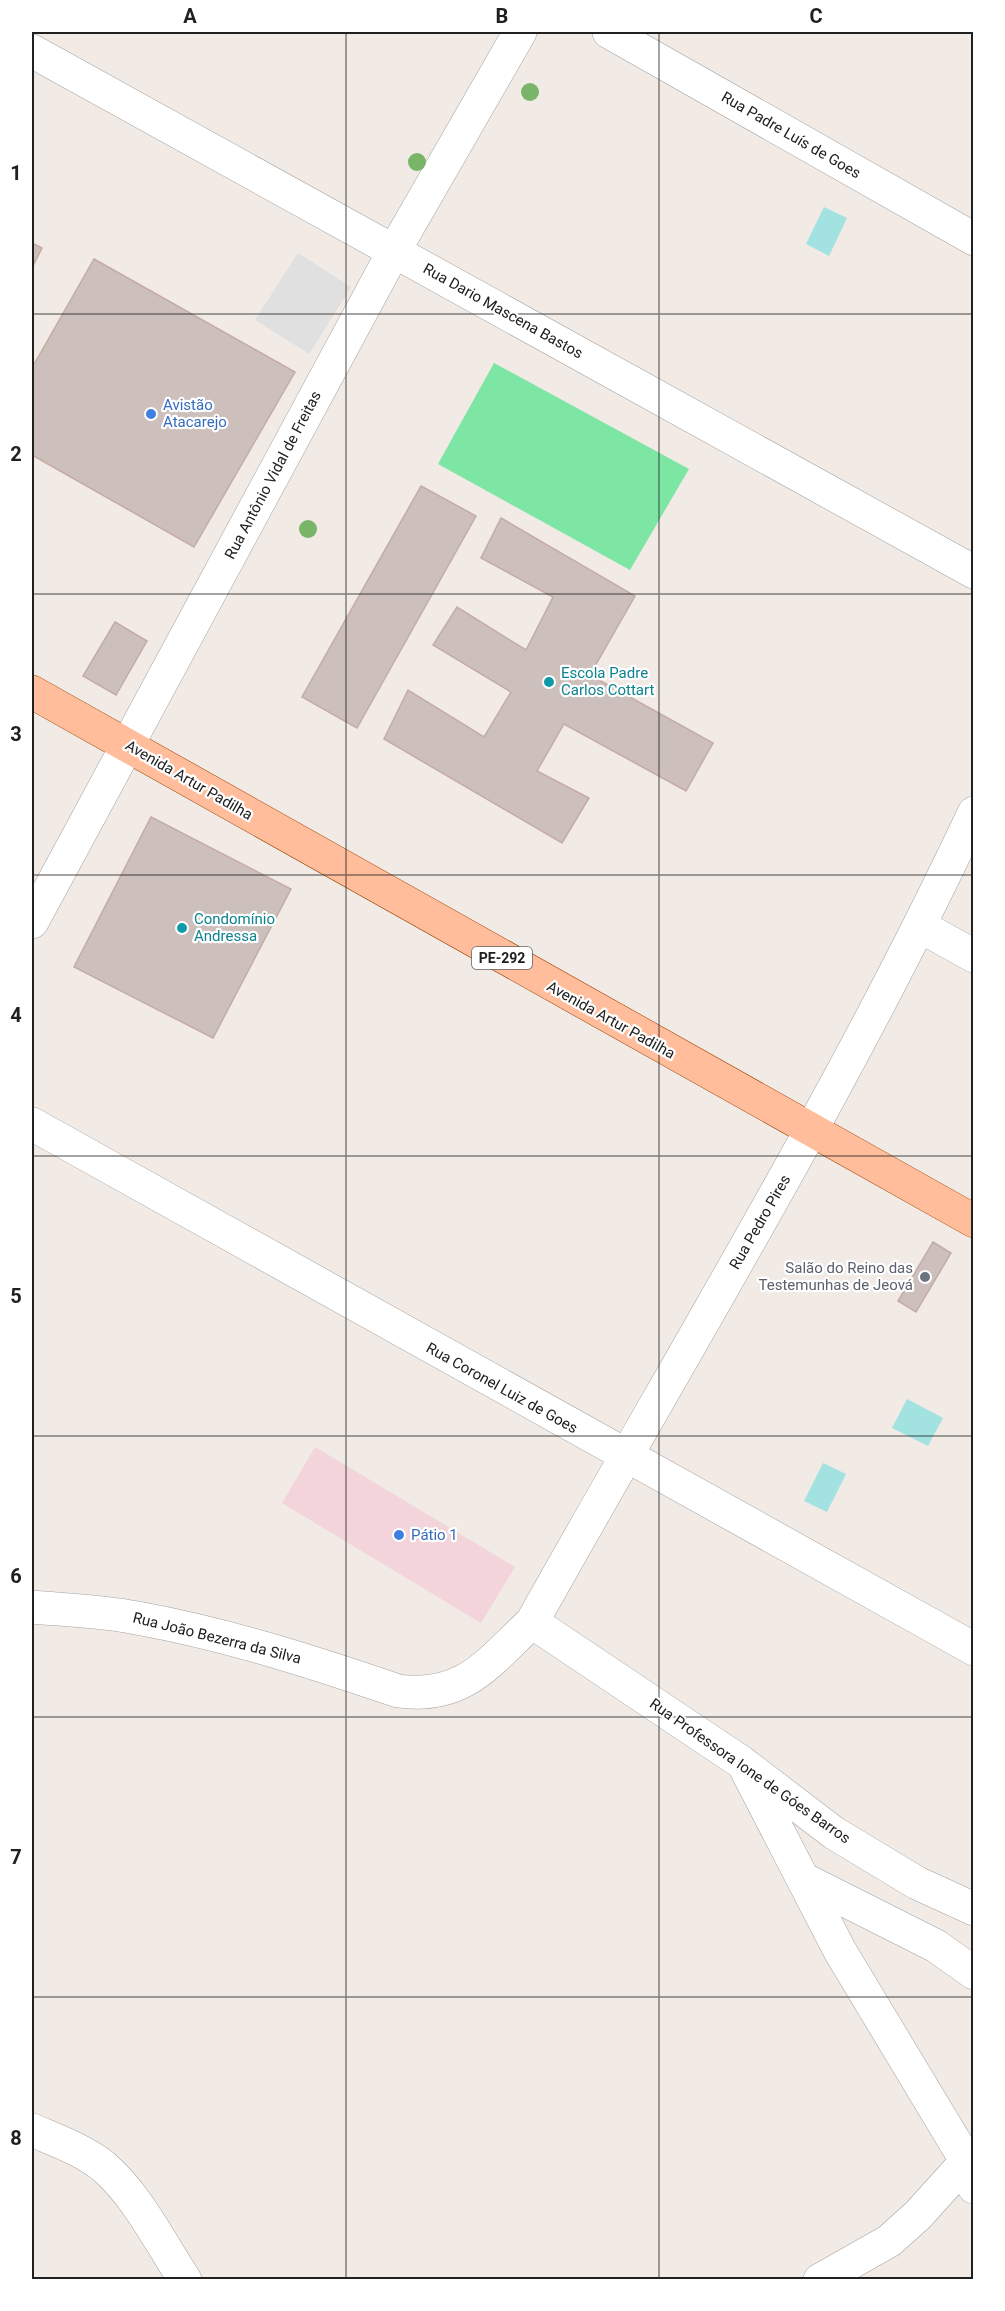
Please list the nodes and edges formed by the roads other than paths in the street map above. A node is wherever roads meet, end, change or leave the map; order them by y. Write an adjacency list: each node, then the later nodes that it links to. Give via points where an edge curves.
1 (520, 32): 5 (street, Rua Antônio Vidal de Freitas)
2 (609, 32): 4 (street, Rua Padre Luís de Goes)
3 (32, 51): 5 (street, Rua Dario Mascena Bastos)
4 (974, 239)
5 (394, 250): 6 (street, Rua Dario Mascena Bastos); 8 (street, Rua Antônio Vidal de Freitas)
6 (974, 572)
7 (32, 692): 8 (main road, Avenida Artur Padilha / PE-292)
8 (127, 744): 10 (street, Rua Antônio Vidal de Freitas); 14 (main road, Avenida Artur Padilha / PE-292)
9 (974, 813): 11 (street, Rua Pedro Pires)
10 (32, 922)
11 (920, 926): 12 (street); 14 (street, Rua Pedro Pires)
12 (974, 956)
13 (32, 1124): 16 (street, Rua Coronel Luiz de Goes)
14 (812, 1132): 15 (main road, Avenida Artur Padilha / PE-292); 16 (street, Rua Pedro Pires)
15 (974, 1221)
16 (625, 1456): 18 (street, Rua Pedro Pires); 19 (street, Rua Coronel Luiz de Goes)
17 (32, 1607): 18 (street, Rua João Bezerra da Silva, via 135,1617 318,1663 411,1693 445,1690 470,1681)
18 (532, 1622): 20 (street, Rua Professora Ione de Góes Barros)
19 (974, 1649)
20 (741, 1762): 21 (street); 22 (street, Rua Professora Ione de Góes Barros, via 834,1833 917,1882)
21 (804, 1879): 23 (street, via 936,1946); 25 (street, via 840,1951)
22 (974, 1909)
23 (974, 1973)
24 (32, 2130): 26 (street, via 102,2166 136,2204)
25 (971, 2167): 27 (street, via 889,2241)
26 (185, 2280)
27 (820, 2280)

